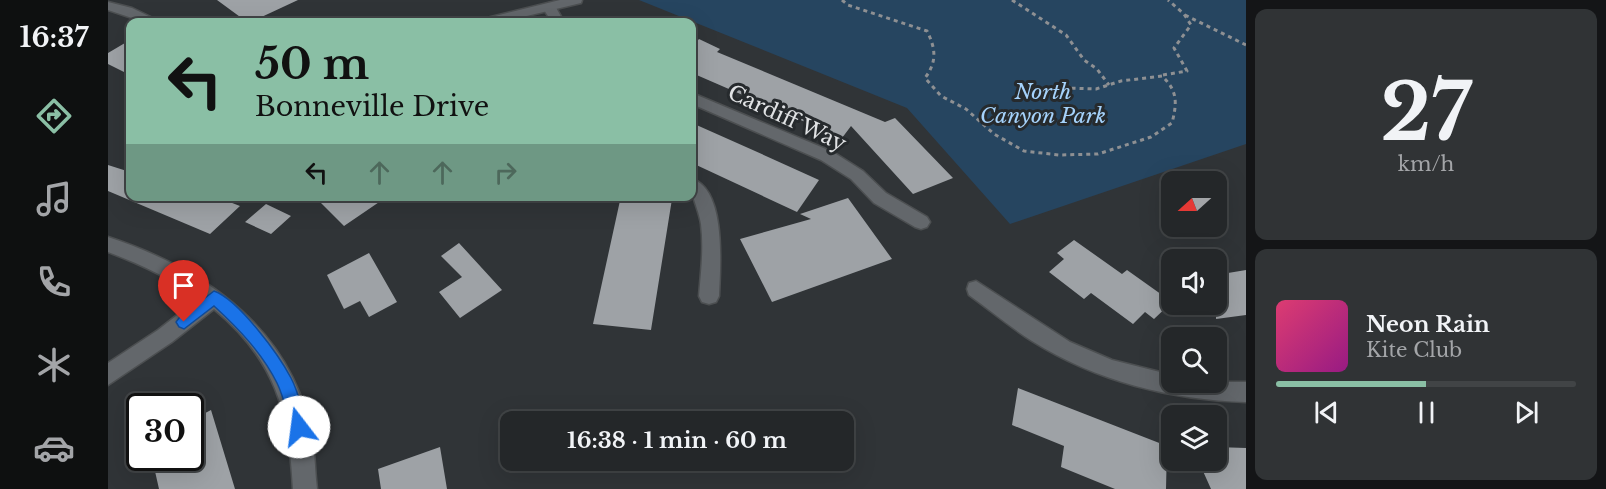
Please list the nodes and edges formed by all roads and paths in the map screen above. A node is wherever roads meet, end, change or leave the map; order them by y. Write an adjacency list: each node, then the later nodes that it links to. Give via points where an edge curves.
1 (576, 0): 6 (street)
2 (842, 0): 12 (path, via 927,32 936,48 934,67 925,78 941,96 1024,151 1098,154 1151,137 1172,123 1177,104 1175,88)
3 (1012, 0): 13 (path, via 1066,35)
4 (1168, 0): 7 (path)
5 (108, 6): 8 (street)
6 (549, 7): 9 (street); 10 (street)
7 (1184, 14): 11 (path); 12 (path, via 1191,25 1174,48 1187,71)
8 (142, 18)
9 (504, 18)
10 (556, 18)
11 (1246, 45)
12 (1162, 76): 13 (path)
13 (1108, 85): 15 (path, via 1039,91)
14 (696, 100): 17 (street, Cardiff Way, via 827,156 857,175 880,198)
15 (1019, 100)
16 (696, 191): 20 (street, via 703,201 711,239)
17 (921, 222)
18 (108, 244): 21 (street, via 163,265)
19 (976, 289): 23 (street, via 1049,340 1111,368 1179,386)
20 (709, 296)
21 (214, 297): 22 (street); 24 (street, via 242,322 285,382 299,427)
22 (108, 375)
23 (1246, 392)
24 (305, 489)

